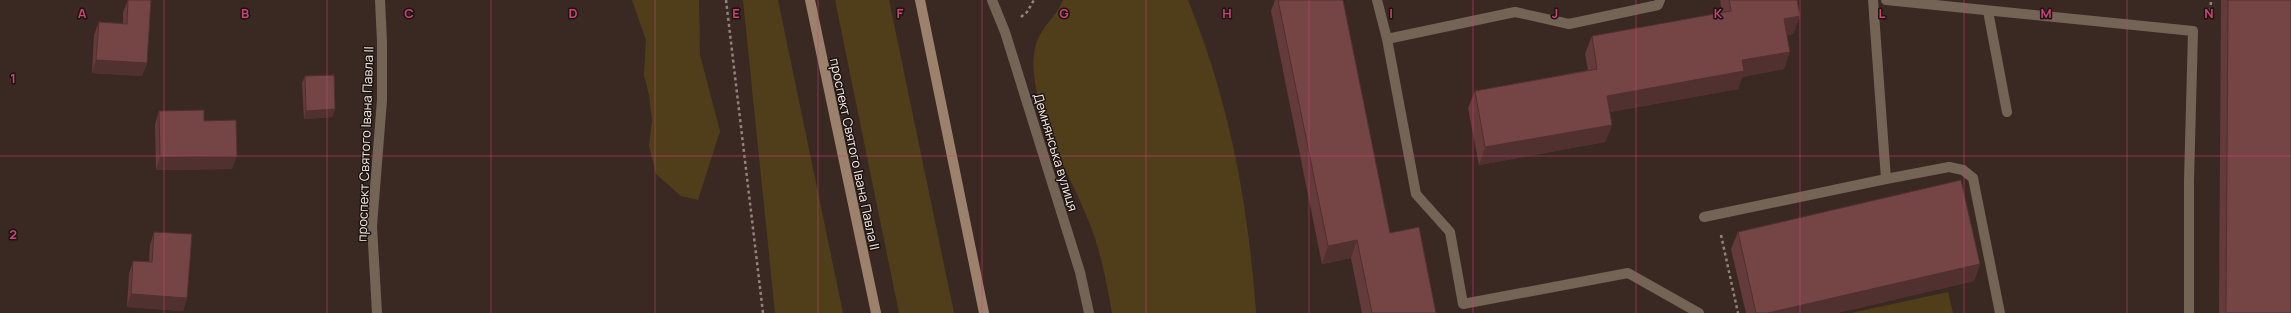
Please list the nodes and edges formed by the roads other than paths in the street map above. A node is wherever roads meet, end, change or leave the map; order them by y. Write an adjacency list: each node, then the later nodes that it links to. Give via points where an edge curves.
1 (380, 0): 14 (street, проспект Святого Івана Павла II, via 382,100 372,226)
2 (810, 0): 15 (main road, проспект Святого Івана Павла II)
3 (920, 0): 16 (main road)
4 (992, 0): 17 (street, Демнянська вулиця, via 1080,272)
5 (1376, 0): 10 (street)
6 (1660, 0): 10 (street, via 1658,5 1570,24 1515,12)
7 (1873, 0): 12 (street)
8 (1886, 0): 9 (street)
9 (1988, 11): 11 (street); 20 (street, via 2193,31)
10 (1387, 39): 18 (street, via 1416,194 1450,232 1463,304 1628,273)
11 (2007, 112)
12 (1886, 179): 13 (street); 19 (street, via 1949,166 1963,170 1973,178)
13 (1704, 217)
14 (377, 313)
15 (876, 313)
16 (984, 313)
17 (1089, 313)
18 (1699, 313)
19 (2000, 313)
20 (2189, 313)

